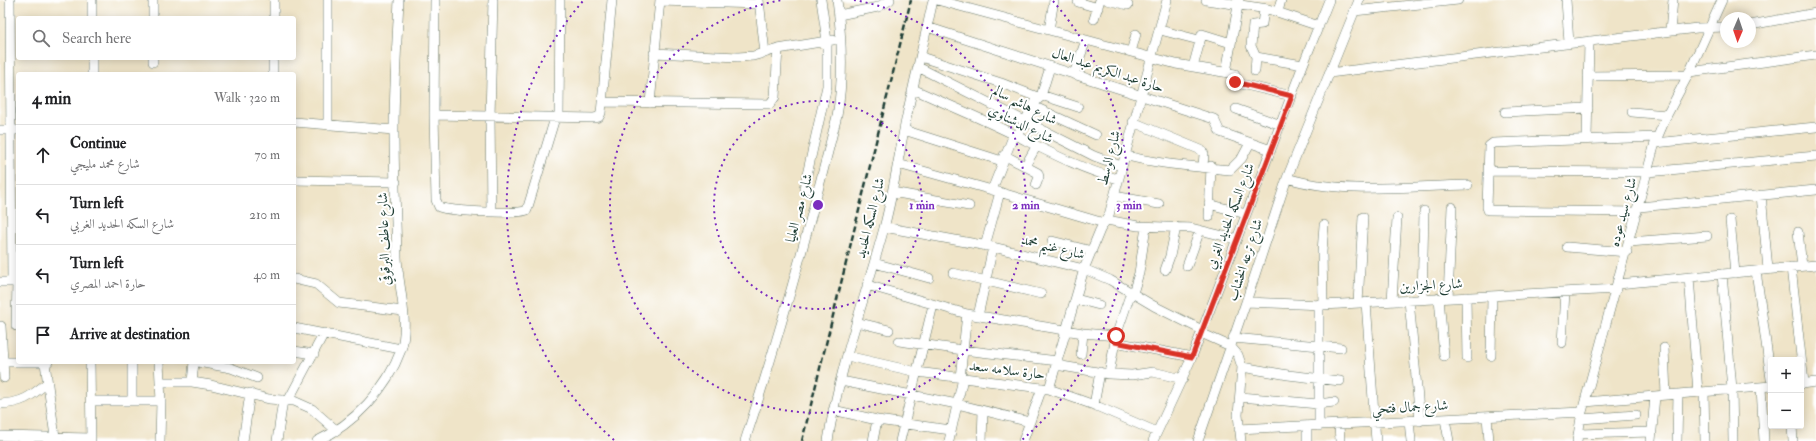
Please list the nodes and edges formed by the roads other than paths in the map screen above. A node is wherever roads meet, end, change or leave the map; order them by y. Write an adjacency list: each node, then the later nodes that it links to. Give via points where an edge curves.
1 (10, 0): 103 (street)
2 (92, 0): 38 (street)
3 (153, 0): 39 (street)
4 (274, 0): 40 (street)
5 (328, 0): 99 (street)
6 (399, 0): 104 (street, شارع عاطف البرقوقي)
7 (435, 0): 92 (street)
8 (493, 0): 94 (street)
9 (560, 0): 95 (street)
10 (612, 0): 84 (street)
11 (660, 0): 28 (street); 60 (street)
12 (821, 0): 54 (street, شارع مصر العليا)
13 (836, 0): 37 (street, شارع مصر العليا)
14 (890, 0): 37 (street, via 878,6)
15 (933, 0): 44 (street, شارع السكه الحديد)
16 (937, 0): 47 (street)
17 (1054, 0): 47 (street)
18 (1107, 0): 32 (street)
19 (1167, 0): 48 (street, شارع الوسط)
20 (1206, 0): 30 (street)
21 (1281, 0): 35 (street)
22 (1329, 0): 43 (street, شارع السكه الحديد الغربي)
23 (1359, 0): 34 (street, شارع ترعه الخشاب)
24 (1458, 0): 34 (street)
25 (1566, 0): 57 (street)
26 (1673, 0): 49 (street)
27 (1722, 0): 46 (street, شارع سيد عوده)
28 (759, 2): 61 (street)
29 (1078, 2): 31 (street)
30 (1239, 2): 33 (street); 56 (street)
31 (1099, 4): 41 (street)
32 (1128, 5)
33 (1264, 8): 35 (street); 65 (street, via 1262,24 1253,25 1251,48)
34 (1354, 11): 77 (street, شارع ترعه الخشاب)
35 (1278, 12): 43 (street)
36 (1816, 13): 42 (street)
37 (839, 15): 51 (street, شارع مصر العليا)
38 (92, 16)
39 (153, 16)
40 (274, 16)
41 (1094, 19)
42 (1756, 24)
43 (1319, 26): 68 (street, شارع السكه الحديد الغربي)
44 (927, 27): 63 (street, شارع السكه الحديد); 69 (street, حارة عبد الكريم عبد العال)
45 (1720, 27): 46 (street)
46 (1710, 28): 49 (street); 78 (street, شارع سيد عوده)
47 (1049, 30): 52 (street)
48 (1160, 30): 53 (street); 64 (street, شارع الوسط)
49 (1670, 31): 55 (street)
50 (1136, 34): 59 (street)
51 (840, 39): 54 (street); 130 (street, شارع مصر العليا, via 842,64 839,104)
52 (1086, 40): 59 (street); 76 (street)
53 (1199, 40): 56 (street, via 1202,34); 70 (street)
54 (827, 41): 58 (street); 130 (street, شارع مصر العليا, via 828,72 825,100 804,188)
55 (1589, 41): 57 (street); 79 (street)
56 (1231, 43): 75 (street)
57 (1569, 43): 77 (street)
58 (778, 49): 61 (street); 85 (street, via 775,97 770,104)
59 (1131, 52): 64 (street)
60 (654, 53): 61 (street, via 738,57); 85 (street)
61 (765, 53)
62 (1816, 55): 78 (street)
63 (921, 57): 71 (street, شارع السكه الحديد); 83 (street)
64 (1152, 57): 70 (street); 81 (street, شارع الوسط)
65 (1256, 57): 68 (street); 72 (street)
66 (92, 60): 73 (street)
67 (273, 60): 74 (street)
68 (1303, 65): 82 (street, شارع السكه الحديد الغربي)
69 (1050, 67): 76 (street, حارة عبد الكريم عبد العال); 83 (street)
70 (1194, 67): 75 (street)
71 (918, 68): 80 (street, شارع السكه الحديد); 96 (street, شارع هاشم سالم)
72 (1255, 71)
73 (92, 72)
74 (273, 72)
75 (1226, 72): 82 (street, via 1236,74 1237,83)
76 (1074, 74): 81 (street, حارة عبد الكريم عبد العال)
77 (1329, 74): 122 (street, شارع ترعه الخشاب)
78 (1688, 74): 79 (street); 93 (street, شارع سيد عوده)
79 (1588, 76): 88 (street)
80 (913, 89): 105 (street, شارع السكه الحديد); 107 (street, شارع الدشناوي)
81 (1141, 96): 98 (street, شارع الوسط); 110 (street, حارة عبد الكريم عبد العال, via 1214,119 1220,132)
82 (1292, 96): 100 (street, شارع السكه الحديد الغربي)
83 (1040, 97): 86 (street); 87 (street)
84 (602, 102): 85 (street); 95 (street, via 601,113 597,118)
85 (650, 103)
86 (1033, 106): 96 (street); 106 (street)
87 (1078, 107)
88 (1588, 108): 90 (street); 108 (street)
89 (1236, 109): 100 (street)
90 (1505, 112)
91 (1632, 112): 93 (street)
92 (434, 115): 94 (street); 140 (street, via 437,205 448,209)
93 (1667, 115): 109 (street, شارع سيد عوده)
94 (490, 116): 95 (street); 140 (street)
95 (557, 118): 140 (street, via 527,210)
96 (1025, 121): 107 (street); 118 (street, شارع هاشم سالم, via 1094,156)
97 (296, 122): 99 (street)
98 (1133, 122): 113 (street, شارع الوسط); 119 (street, via 1201,150)
99 (328, 125): 104 (street)
100 (1281, 125): 112 (street, شارع السكه الحديد الغربي)
101 (1816, 127): 109 (street)
102 (0, 130): 103 (street)
103 (14, 130): 178 (street)
104 (394, 130): 125 (street, شارع عاطف البرقوقي)
105 (904, 130): 115 (street); 116 (street, شارع السكه الحديد)
106 (1096, 134)
107 (1016, 135): 111 (street, شارع الدشناوي); 115 (street)
108 (1587, 139): 109 (street); 120 (street, via 1492,143 1489,146)
109 (1656, 140): 121 (street, شارع سيد عوده)
110 (1250, 143): 112 (street, حارة عبد الكريم عبد العال); 119 (street, via 1233,168 1228,170)
111 (1036, 147): 117 (street); 124 (street, شارع الدشناوي)
112 (1271, 150): 141 (street, شارع السكه الحديد الغربي)
113 (1124, 155): 118 (street, شارع الوسط); 119 (street, via 1158,163)
114 (1816, 156): 121 (street)
115 (1003, 158): 117 (street); 129 (street)
116 (898, 164): 129 (street); 131 (street, شارع السكه الحديد)
117 (1026, 166): 126 (street, via 1039,175)
118 (1121, 166): 124 (street, شارع الوسط)
119 (1207, 166): 135 (street)
120 (1488, 171): 121 (street); 138 (street, via 1487,207 1490,211)
121 (1648, 172): 138 (street, شارع سيد عوده)
122 (1287, 178): 127 (street, via 1312,186 1338,188); 191 (street, شارع ترعه الخشاب)
123 (296, 180): 125 (street)
124 (1118, 180): 133 (street, شارع الوسط)
125 (396, 182): 196 (street, شارع عاطف البرقوقي, via 398,276)
126 (1036, 185)
127 (1468, 185)
128 (1816, 190): 132 (street)
129 (996, 191): 146 (street); 158 (street)
130 (818, 192): 302 (street, شارع مصر العليا)
131 (892, 192): 136 (street); 148 (street, شارع السكه الحديد)
132 (1761, 195): 138 (street); 167 (street)
133 (1114, 196): 134 (street); 146 (street, شارع الوسط)
134 (1159, 204)
135 (1209, 204): 141 (street); 142 (street)
136 (969, 206)
137 (1452, 207): 186 (street)
138 (1638, 209): 156 (street, شارع سيد عوده)
139 (1424, 211): 188 (street)
140 (491, 212)
141 (1246, 214): 154 (street, شارع السكه الحديد الغربي)
142 (1209, 217)
143 (1363, 217): 192 (street)
144 (1397, 218): 190 (street)
145 (1730, 220): 171 (street)
146 (1105, 222): 149 (street); 159 (street, شارع الوسط)
147 (1324, 225): 195 (street)
148 (884, 227): 158 (street, شارع غنيم محمد); 161 (street, شارع السكه الحديد)
149 (1146, 227): 150 (street); 182 (street, via 1139,273)
150 (1176, 227): 151 (street); 168 (street)
151 (1200, 230): 154 (street); 163 (street)
152 (1798, 232): 164 (street)
153 (1707, 236): 156 (street)
154 (1236, 239): 205 (street, شارع السكه الحديد الغربي)
155 (1052, 241): 159 (street)
156 (1629, 242): 160 (street, شارع سيد عوده)
157 (1567, 246): 160 (street)
158 (989, 247): 166 (street, شارع غنيم محمد); 176 (street)
159 (1092, 251): 166 (street, شارع الوسط)
160 (1627, 252): 180 (street, شارع سيد عوده)
161 (874, 263): 174 (street); 179 (street, شارع السكه الحديد)
162 (1816, 265): 164 (street, شارع الجزارين)
163 (1187, 266)
164 (1802, 266): 165 (street, شارع الجزارين)
165 (1791, 267): 167 (street, شارع الجزارين); 226 (street)
166 (1084, 269): 182 (street, شارع غنيم محمد); 187 (street, شارع الوسط)
167 (1768, 269): 169 (street, شارع الجزارين)
168 (1165, 270)
169 (1756, 270): 171 (street, شارع الجزارين); 225 (street)
170 (953, 272): 176 (street)
171 (1735, 272): 172 (street, شارع الجزارين)
172 (1722, 274): 173 (street, شارع الجزارين); 255 (street)
173 (1689, 277): 180 (street, شارع الجزارين); 256 (street)
174 (929, 278)
175 (296, 279): 196 (street, via 316,284 339,304)
176 (986, 281): 183 (street); 198 (street)
177 (0, 282): 178 (street)
178 (16, 282)
179 (867, 285): 193 (street); 199 (street, شارع السكه الحديد)
180 (1618, 287): 181 (street, شارع الجزارين); 268 (street, شارع سيد عوده)
181 (1565, 292): 184 (street, شارع الجزارين); 211 (street)
182 (1132, 293): 205 (street, شارع غنيم محمد); 208 (street)
183 (1041, 294)
184 (1492, 296): 185 (street, شارع الجزارين); 223 (street)
185 (1466, 297): 186 (street, شارع الجزارين); 227 (street)
186 (1444, 298): 188 (street, شارع الجزارين); 222 (street)
187 (1076, 299): 194 (street); 204 (street, شارع الوسط)
188 (1422, 299): 189 (street, شارع الجزارين)
189 (1409, 300): 190 (street, شارع الجزارين); 281 (street)
190 (1392, 301): 192 (street, شارع الجزارين)
191 (1246, 302): 195 (street, شارع الجزارين); 210 (street, شارع ترعه الخشاب)
192 (1362, 302): 195 (street, شارع الجزارين); 284 (street)
193 (933, 305): 197 (street); 212 (street)
194 (1099, 305)
195 (1321, 305): 213 (street)
196 (403, 311): 216 (street, شارع عاطف البرقوقي)
197 (967, 314): 198 (street); 217 (street)
198 (978, 316): 204 (street)
199 (856, 322): 203 (street); 221 (street, شارع السكه الحديد)
200 (1, 326): 201 (street); 228 (street)
201 (16, 326)
202 (296, 328): 206 (street)
203 (889, 330)
204 (1066, 331): 207 (street); 230 (street, شارع الوسط)
205 (1202, 332): 210 (street, شارع غنيم محمد); 224 (street, شارع السكه الحديد الغربي)
206 (324, 333): 216 (street); 219 (street)
207 (1083, 333): 208 (street); 220 (street)
208 (1115, 339): 224 (street); 239 (street)
209 (899, 341): 212 (street)
210 (1232, 342): 213 (street); 237 (street); 310 (street, شارع ترعه الخشاب)
211 (1562, 343)
212 (924, 344): 217 (street); 238 (street)
213 (1319, 346): 214 (street); 244 (street)
214 (1340, 348)
215 (1664, 348): 259 (street)
216 (401, 350): 291 (street, شارع عاطف البرقوقي, via 376,394)
217 (963, 350): 230 (street); 242 (street)
218 (296, 351): 219 (street)
219 (314, 354): 264 (street)
220 (1081, 354)
221 (847, 356): 238 (street, حارة سلامه سعد); 245 (street, شارع السكه الحديد)
222 (1444, 356)
223 (1492, 356)
224 (1192, 357): 243 (street, شارع السكه الحديد الغربي)
225 (1768, 357)
226 (1799, 357)
227 (1467, 358)
228 (3, 362): 229 (street); 240 (street)
229 (16, 362)
230 (1057, 363): 239 (street); 254 (street, شارع الوسط)
231 (46, 364): 250 (street)
232 (90, 364): 265 (street)
233 (132, 364): 266 (street)
234 (159, 364): 247 (street)
235 (194, 364): 248 (street)
236 (209, 364): 241 (street, via 232,368)
237 (1242, 367): 244 (street); 262 (street)
238 (917, 372): 242 (street, حارة سلامه سعد); 260 (street)
239 (1104, 373): 243 (street, via 1132,375 1153,372); 272 (street)
240 (4, 378)
241 (257, 378)
242 (962, 378): 254 (street, حارة سلامه سعد); 270 (street)
243 (1183, 379): 292 (street, شارع السكه الحديد الغربي)
244 (1319, 379): 246 (street); 271 (street)
245 (841, 380): 260 (street); 273 (street, شارع السكه الحديد)
246 (1340, 381)
247 (160, 382): 248 (street); 263 (street)
248 (192, 382): 257 (street)
249 (1816, 382): 251 (street)
250 (47, 383): 269 (street, via 27,399); 295 (street, via 52,403)
251 (1804, 384)
252 (1768, 386): 253 (street)
253 (1761, 387): 255 (street); 321 (street)
254 (1045, 389): 272 (street, حارة سلامه سعد); 282 (street, شارع الوسط)
255 (1732, 390): 256 (street); 320 (street)
256 (1701, 392): 258 (street); 319 (street)
257 (250, 393): 264 (street, via 269,399); 299 (street)
258 (1678, 394): 259 (street); 318 (street)
259 (1666, 395): 261 (street)
260 (911, 396): 270 (street); 283 (street)
261 (1655, 396): 268 (street); 294 (street)
262 (1240, 397): 271 (street); 288 (street)
263 (161, 400): 266 (street); 298 (street)
264 (285, 400): 291 (street, via 312,409); 300 (street)
265 (91, 401): 266 (street); 297 (street)
266 (132, 401)
267 (1334, 402): 271 (street)
268 (1585, 402): 276 (street, شارع سيد عوده)
269 (0, 404)
270 (957, 404): 274 (street); 290 (street)
271 (1318, 404): 287 (street)
272 (1094, 405): 292 (street, حارة سلامه سعد)
273 (833, 410): 279 (street); 303 (street, شارع السكه الحديد)
274 (983, 411): 282 (street); 307 (street)
275 (1636, 415): 276 (street, شارع جمال فتحي)
276 (1582, 416): 277 (street, شارع جمال فتحي); 296 (street, شارع سيد عوده)
277 (1487, 417): 278 (street, شارع جمال فتحي); 317 (street)
278 (1445, 419): 281 (street, شارع جمال فتحي); 316 (street)
279 (877, 420): 283 (street); 304 (street)
280 (1409, 421): 281 (street, شارع جمال فتحي); 284 (street, شارع جمال فتحي); 315 (street)
281 (1420, 421)
282 (1030, 422): 308 (street, شارع الوسط)
283 (904, 423): 290 (street); 305 (street)
284 (1375, 423): 285 (street, شارع جمال فتحي); 314 (street)
285 (1340, 425): 287 (street, شارع جمال فتحي); 313 (street)
286 (1307, 426): 287 (street, شارع جمال فتحي); 288 (street, شارع جمال فتحي); 312 (street)
287 (1319, 426)
288 (1239, 429): 311 (street)
289 (1792, 429): 322 (street)
290 (951, 430): 306 (street)
291 (337, 431): 301 (street, شارع عاطف البرقوقي)
292 (1157, 432): 309 (street, شارع السكه الحديد الغربي)
293 (0, 436): 295 (street)
294 (1652, 436): 296 (street)
295 (55, 437): 297 (street)
296 (1578, 438)
297 (91, 440)
298 (160, 441)
299 (243, 441)
300 (277, 441)
301 (317, 441)
302 (745, 441)
303 (828, 441)
304 (873, 441)
305 (900, 441)
306 (949, 441)
307 (982, 441)
308 (1022, 441)
309 (1153, 441)
310 (1198, 441)
311 (1241, 441)
312 (1307, 441)
313 (1340, 441)
314 (1376, 441)
315 (1411, 441)
316 (1448, 441)
317 (1489, 441)
318 (1677, 441)
319 (1705, 441)
320 (1733, 441)
321 (1764, 441)
322 (1793, 441)

